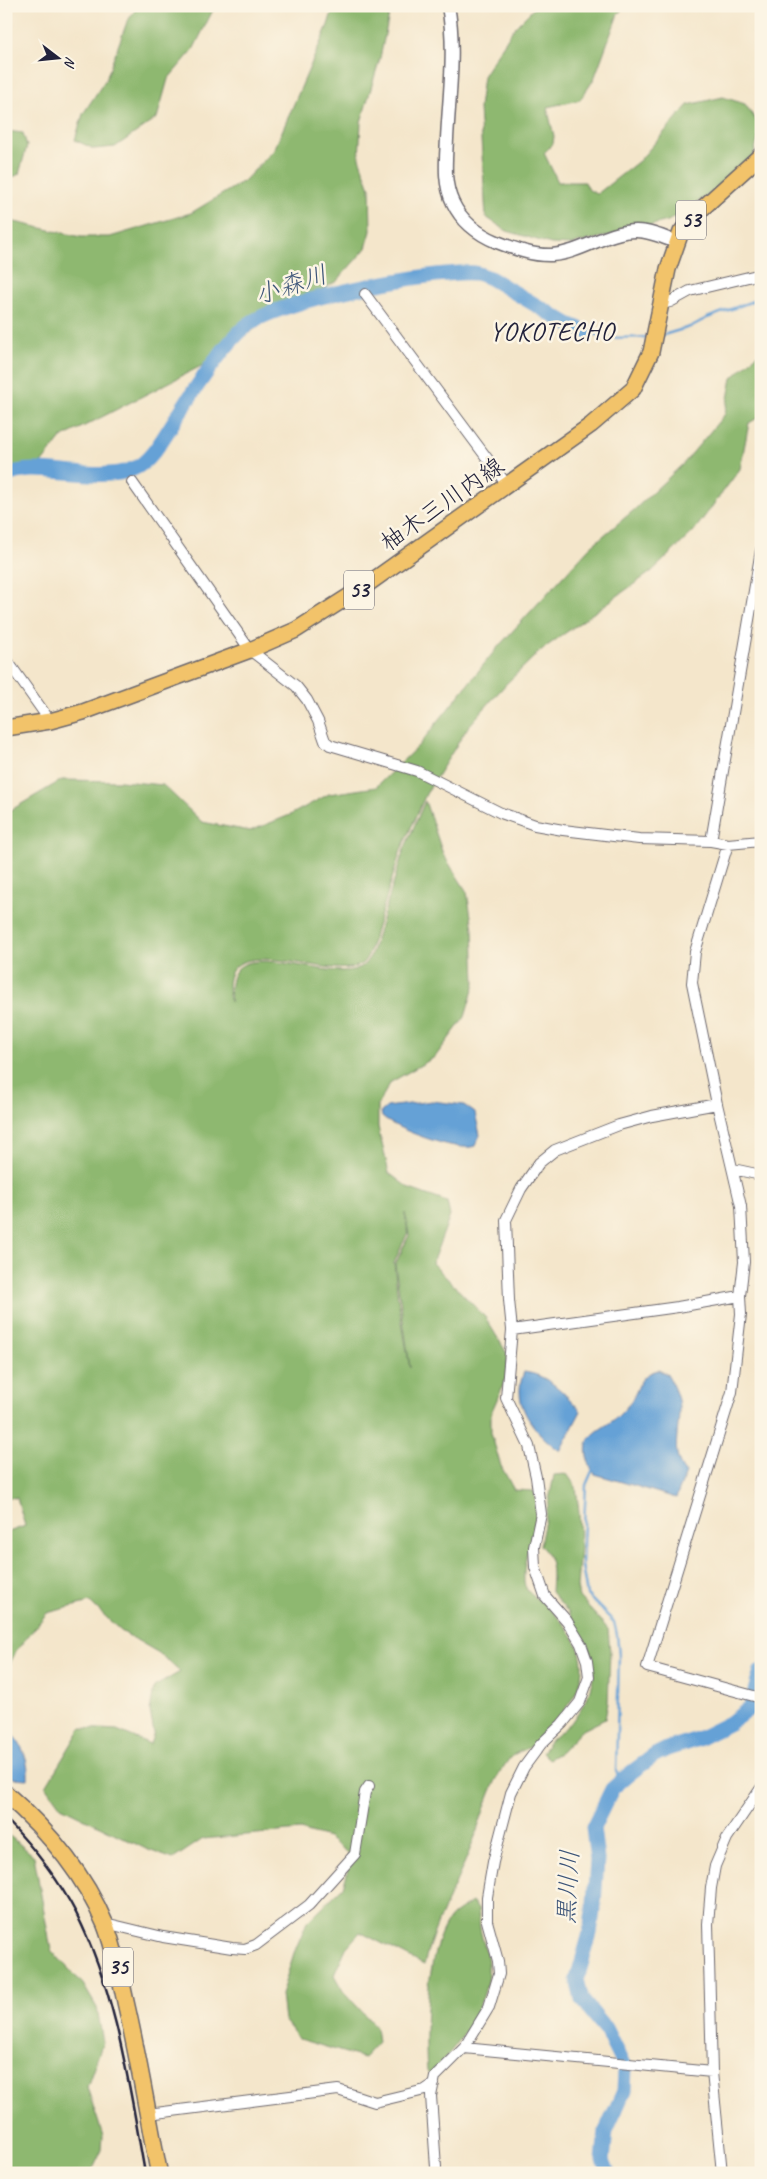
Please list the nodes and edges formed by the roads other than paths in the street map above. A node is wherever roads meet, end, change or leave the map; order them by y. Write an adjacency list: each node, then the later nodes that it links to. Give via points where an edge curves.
1 (448, 6): 3 (street, via 450,72 446,174 453,203 474,230 512,248 537,254 573,252 616,234 636,231)
2 (761, 155): 3 (main road, 柚木三川内線 / 53, via 696,214)
3 (676, 242): 6 (main road, 柚木三川内線 / 53)
4 (761, 274): 6 (street, via 690,290)
5 (365, 294): 8 (street)
6 (661, 306): 8 (main road, 柚木三川内線 / 53, via 651,352 633,389 591,425)
7 (132, 482): 10 (street)
8 (507, 485): 10 (main road, 柚木三川内線 / 53, via 322,615)
9 (761, 550): 14 (street)
10 (250, 650): 12 (main road, 柚木三川内線 / 53, via 83,712); 14 (street, via 296,686 307,700 325,741 330,744 418,771 501,813 535,825 639,839)
11 (6, 659): 12 (street)
12 (50, 721): 13 (main road, 柚木三川内線 / 53)
13 (6, 728)
14 (711, 841): 16 (street)
15 (761, 841): 16 (street)
16 (728, 844): 17 (street, via 714,884 692,972)
17 (717, 1104): 18 (street); 21 (street, via 619,1125 555,1150 539,1163 521,1189 506,1220)
18 (734, 1169): 19 (street); 20 (street, via 741,1206 744,1262)
19 (761, 1175)
20 (740, 1296): 21 (street); 22 (street, via 732,1392 647,1667)
21 (512, 1330): 27 (street, via 506,1398 529,1446 536,1477 541,1514 534,1547 535,1567 545,1596 567,1621 581,1644 589,1677 580,1702 541,1744 510,1793 492,1862 487,1897 487,1921 499,1974 490,2007)
22 (759, 1698)
23 (369, 1786): 26 (street, via 365,1792 354,1854 309,1905 256,1945 245,1949 222,1947)
24 (761, 1788): 28 (street, via 727,1838 715,1866 711,1888 708,1924)
25 (6, 1794): 26 (highway, 35, via 38,1824 73,1868)
26 (104, 1923): 30 (highway, 35, via 116,1960)
27 (464, 2048): 28 (street); 29 (street, via 435,2078)
28 (712, 2072): 33 (street)
29 (434, 2084): 30 (street, via 425,2090 375,2102 338,2090); 32 (street, via 431,2096)
30 (148, 2114): 31 (highway, 35)
31 (159, 2173)
32 (435, 2173)
33 (722, 2173)

